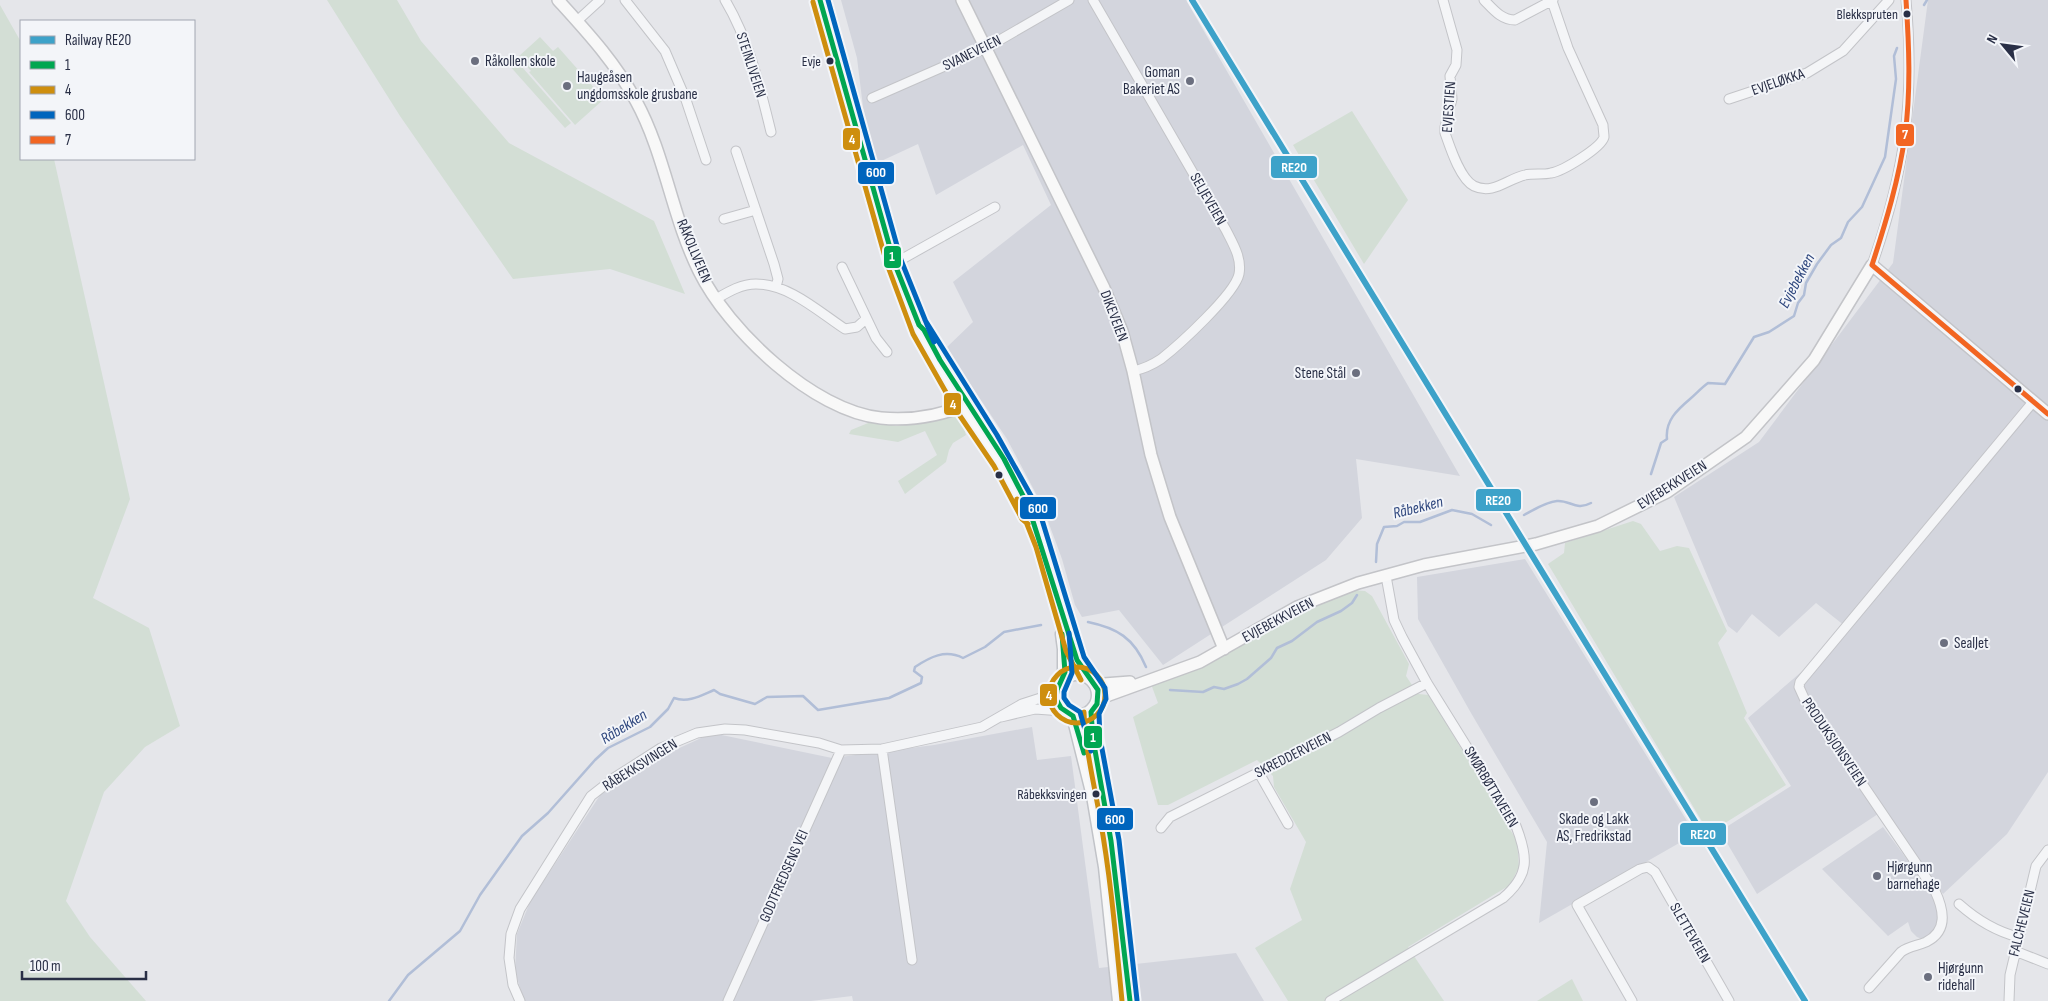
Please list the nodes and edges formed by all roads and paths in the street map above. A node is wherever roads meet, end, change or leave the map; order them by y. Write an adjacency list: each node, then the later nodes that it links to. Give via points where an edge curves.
1 (558, 0): 14 (street, RÅKOLLVEIEN)
2 (600, 0): 14 (street)
3 (625, 0): 20 (street, via 665,51)
4 (725, 0): 18 (street, STEINLIVEIEN, via 736,19 760,86)
5 (820, 0): 24 (main road)
6 (962, 0): 15 (street, DIKEVEIEN)
7 (1070, 0): 15 (street, SVANEVEIEN)
8 (1093, 0): 31 (street, SELJEVEIEN, via 1226,230 1240,262 1238,279 1232,289 1201,322 1160,360)
9 (1443, 0): 11 (street, EVJESTIEN, via 1457,50 1456,66 1450,76 1452,99 1445,133 1465,178 1475,186 1493,188 1524,175 1564,169 1604,137 1603,125 1568,48)
10 (1484, 0): 11 (street, via 1498,14 1514,20)
11 (1552, 0)
12 (1889, 0): 17 (street, EVJELØKKA, via 1843,51 1807,73)
13 (1906, 0): 25 (street, EVJEBEKKVEIEN, via 1910,70 1907,126 1892,206)
14 (576, 21): 28 (street, RÅKOLLVEIEN, via 606,54 637,103 698,269)
15 (986, 48): 16 (street, SVANEVEIEN); 31 (street, DIKEVEIEN, via 1104,288 1122,331)
16 (872, 98)
17 (1729, 98)
18 (771, 132)
19 (736, 151): 22 (street)
20 (706, 160)
21 (995, 207): 24 (street)
22 (756, 210): 23 (street); 27 (street, via 778,279)
23 (724, 219)
24 (894, 262): 32 (main road, via 919,325)
25 (1872, 266): 33 (street); 35 (street, EVJEBEKKVEIEN, via 1814,360 1746,437 1668,492 1598,526 1536,544)
26 (842, 268): 29 (street)
27 (776, 287): 28 (street, via 756,284 737,288); 29 (street, via 845,329 857,327)
28 (716, 298): 32 (street, RÅKOLLVEIEN, via 774,362 830,402 879,418 915,418 938,413)
29 (866, 319): 30 (street)
30 (888, 352)
31 (1133, 371): 37 (street, DIKEVEIEN, via 1151,455 1170,517)
32 (963, 400): 36 (main road, via 1018,484 1032,513)
33 (2034, 402): 34 (street); 58 (street, PRODUKSJONSVEIEN, via 1800,682 1804,698 1942,905 1943,920 1935,937 1906,947)
34 (2048, 414)
35 (1386, 576): 37 (street, EVJEBEKKVEIEN, via 1358,583 1297,607); 41 (street, SMØRBØTTAVEIEN, via 1394,620)
36 (1061, 614): 38 (main road); 39 (main road, via 1078,663)
37 (1224, 649): 40 (street, EVJEBEKKVEIEN, via 1200,662)
38 (1064, 679): 39 (main road, via 1079,674); 42 (main road)
39 (1091, 679): 40 (street, EVJEBEKKVEIEN, via 1104,684); 43 (main road, via 1098,690)
40 (1140, 683): 43 (street, EVJEBEKKVEIEN)
41 (1427, 683): 49 (street, SKREDDERVEIEN); 63 (street, SMØRBØTTAVEIEN, via 1516,826 1525,866 1515,888 1503,898)
42 (1056, 693): 45 (main road, via 1057,703); 46 (street, RÅBEKKSVINGEN, via 1022,704)
43 (1098, 699): 44 (main road)
44 (1090, 712): 45 (main road, via 1082,716); 62 (main road, via 1116,868)
45 (1068, 713): 46 (street, RÅBEKKSVINGEN, via 1035,709); 61 (main road, via 1093,796 1105,867)
46 (1000, 717): 47 (street, RÅBEKKSVINGEN, via 966,732)
47 (882, 749): 48 (street, RÅBEKKSVINGEN); 56 (street)
48 (840, 750): 59 (street, RÅBEKKSVINGEN, via 819,743 745,730 711,730 669,745 614,778 586,804 520,909 511,934 508,958); 60 (street, GODTFREDSENS VEI)
49 (1260, 773): 50 (street); 51 (street, SKREDDERVEIEN, via 1170,816)
50 (1288, 824)
51 (1161, 828)
52 (2048, 850): 54 (street, FALCHEVEIEN, via 2036,866)
53 (1959, 904): 54 (street, via 1976,919 2002,933)
54 (2018, 937): 55 (street, FALCHEVEIEN)
55 (2015, 951): 57 (street); 66 (street, FALCHEVEIEN)
56 (912, 960)
57 (2048, 964)
58 (1869, 988)
59 (520, 1001)
60 (728, 1001)
61 (1119, 1001)
62 (1130, 1001)
63 (1330, 1001)
64 (1632, 1001): 65 (street, SLETTEVEIEN, via 1577,905 1648,866 1655,872)
65 (1729, 1001)
66 (2009, 1001)

